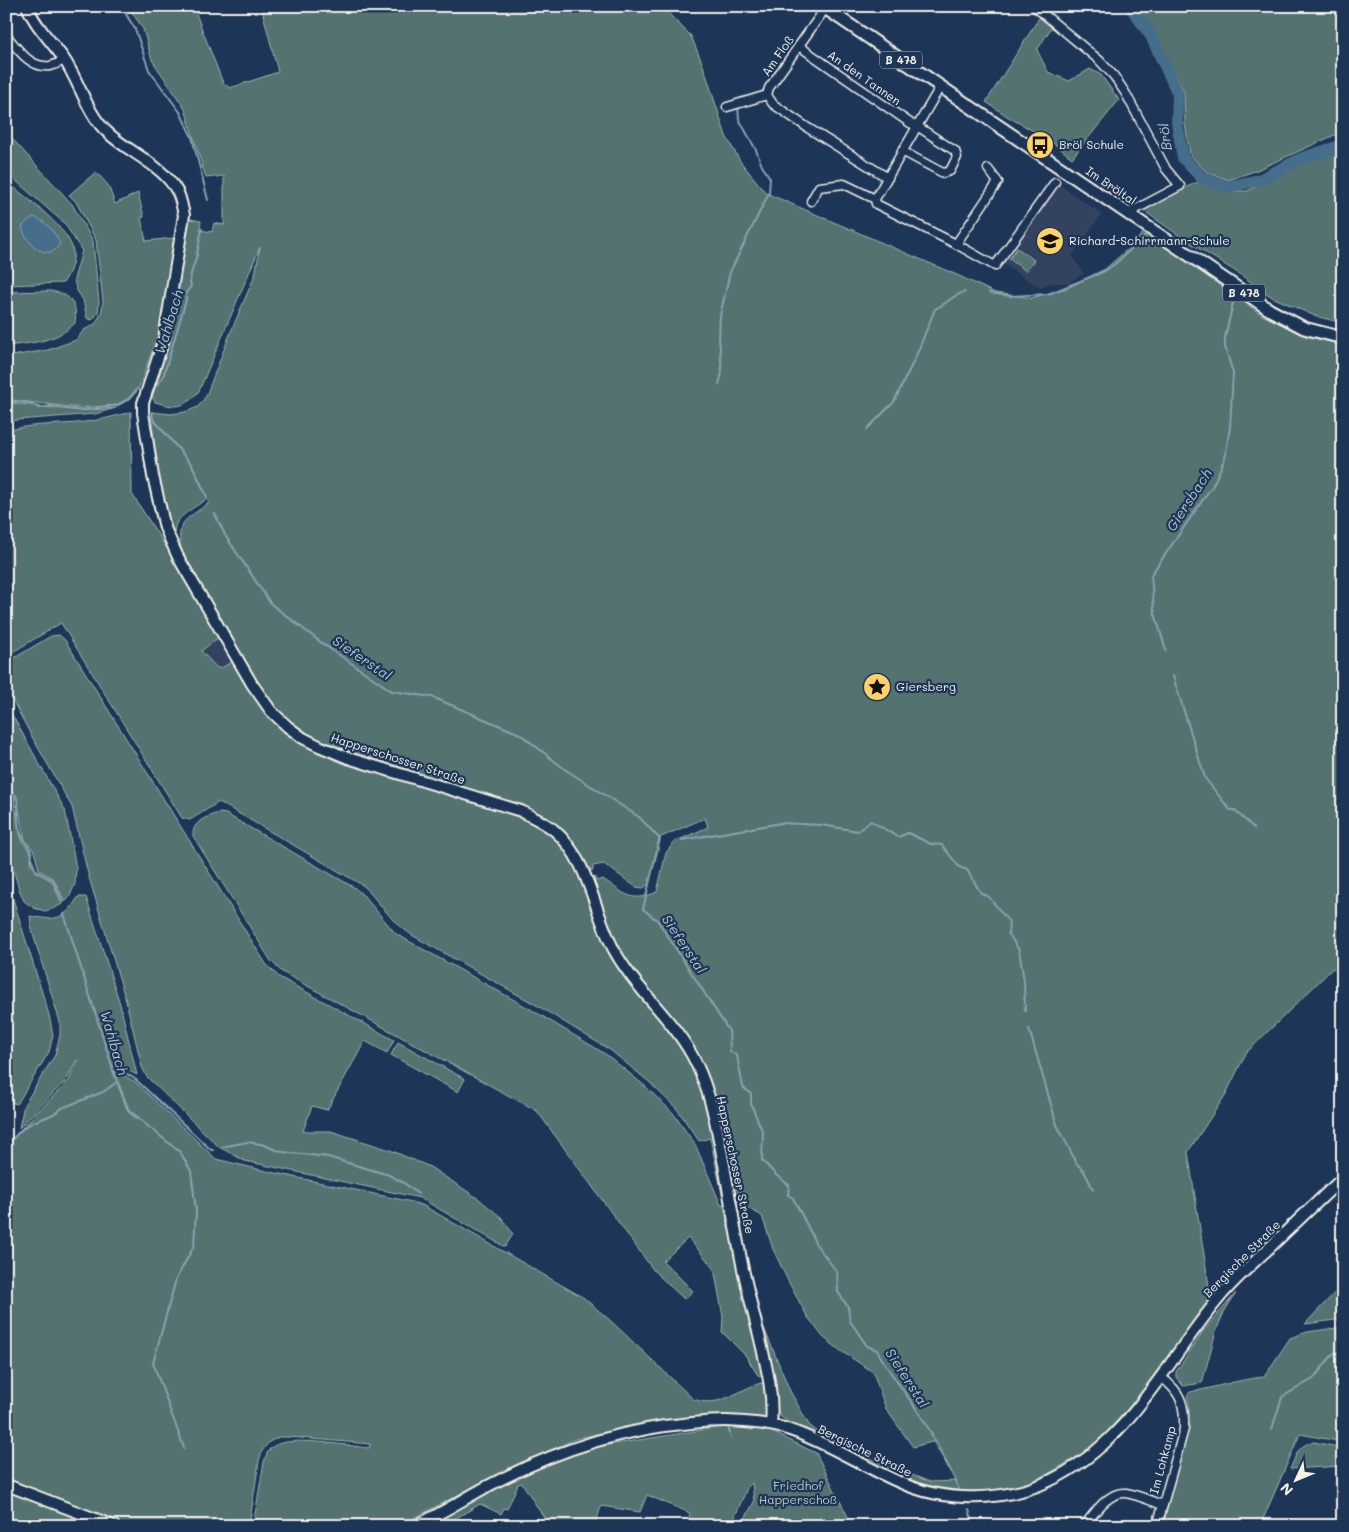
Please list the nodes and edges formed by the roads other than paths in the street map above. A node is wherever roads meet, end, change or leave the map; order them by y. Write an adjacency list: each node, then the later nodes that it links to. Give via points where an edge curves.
1 (27, 6): 6 (street, Happerschosser Straße)
2 (1034, 6): 17 (street, via 1114,76 1166,169 1180,186)
3 (825, 7): 5 (street, Am Floß); 7 (main road, Im Bröltal / B 478)
4 (6, 35): 6 (street, via 26,58 38,65 50,66)
5 (799, 46): 8 (street, Am Floß); 10 (street, An den Tannen)
6 (64, 60): 22 (street, Happerschosser Straße, via 95,118 106,131 166,176 178,192 184,215 164,339 143,403 164,528 178,557 259,696 288,727 318,746 348,758 521,811 543,822 566,843 591,889 608,939 623,966 673,1026 689,1049 704,1082 714,1111 744,1271 769,1377)
7 (940, 87): 10 (street); 17 (main road, Im Bröltal / B 478)
8 (767, 95): 9 (street, Am Floß); 13 (street, Am Floß, via 773,104)
9 (728, 106)
10 (917, 126): 11 (street); 11 (street, An den Tannen, via 955,151 957,160 950,171 943,173)
11 (902, 151): 13 (street)
12 (988, 169): 18 (street, via 998,182)
13 (888, 178): 15 (street)
14 (1055, 182): 18 (street, via 995,266)
15 (875, 200): 16 (street, via 844,184 820,188); 18 (street, via 879,207)
16 (811, 201)
17 (1127, 214): 19 (main road, Im Bröltal / B 478, via 1270,310 1304,328)
18 (956, 244)
19 (1343, 338)
20 (1343, 1178): 21 (street, Bergische Straße, via 1222,1294)
21 (1161, 1377): 22 (street, Bergische Straße, via 1116,1432 1070,1470 1025,1490 987,1497 924,1491 871,1469 825,1444); 24 (street, Im Lohkamp, via 1178,1393 1185,1413 1184,1429)
22 (770, 1425): 26 (street, Bergische Straße, via 721,1421 667,1425 612,1436 534,1463)
23 (6, 1486): 25 (street)
24 (1163, 1505): 27 (street, via 1124,1493 1110,1497); 28 (street, Im Lohkamp)
25 (114, 1526)
26 (415, 1526)
27 (1084, 1526)
28 (1157, 1526)

